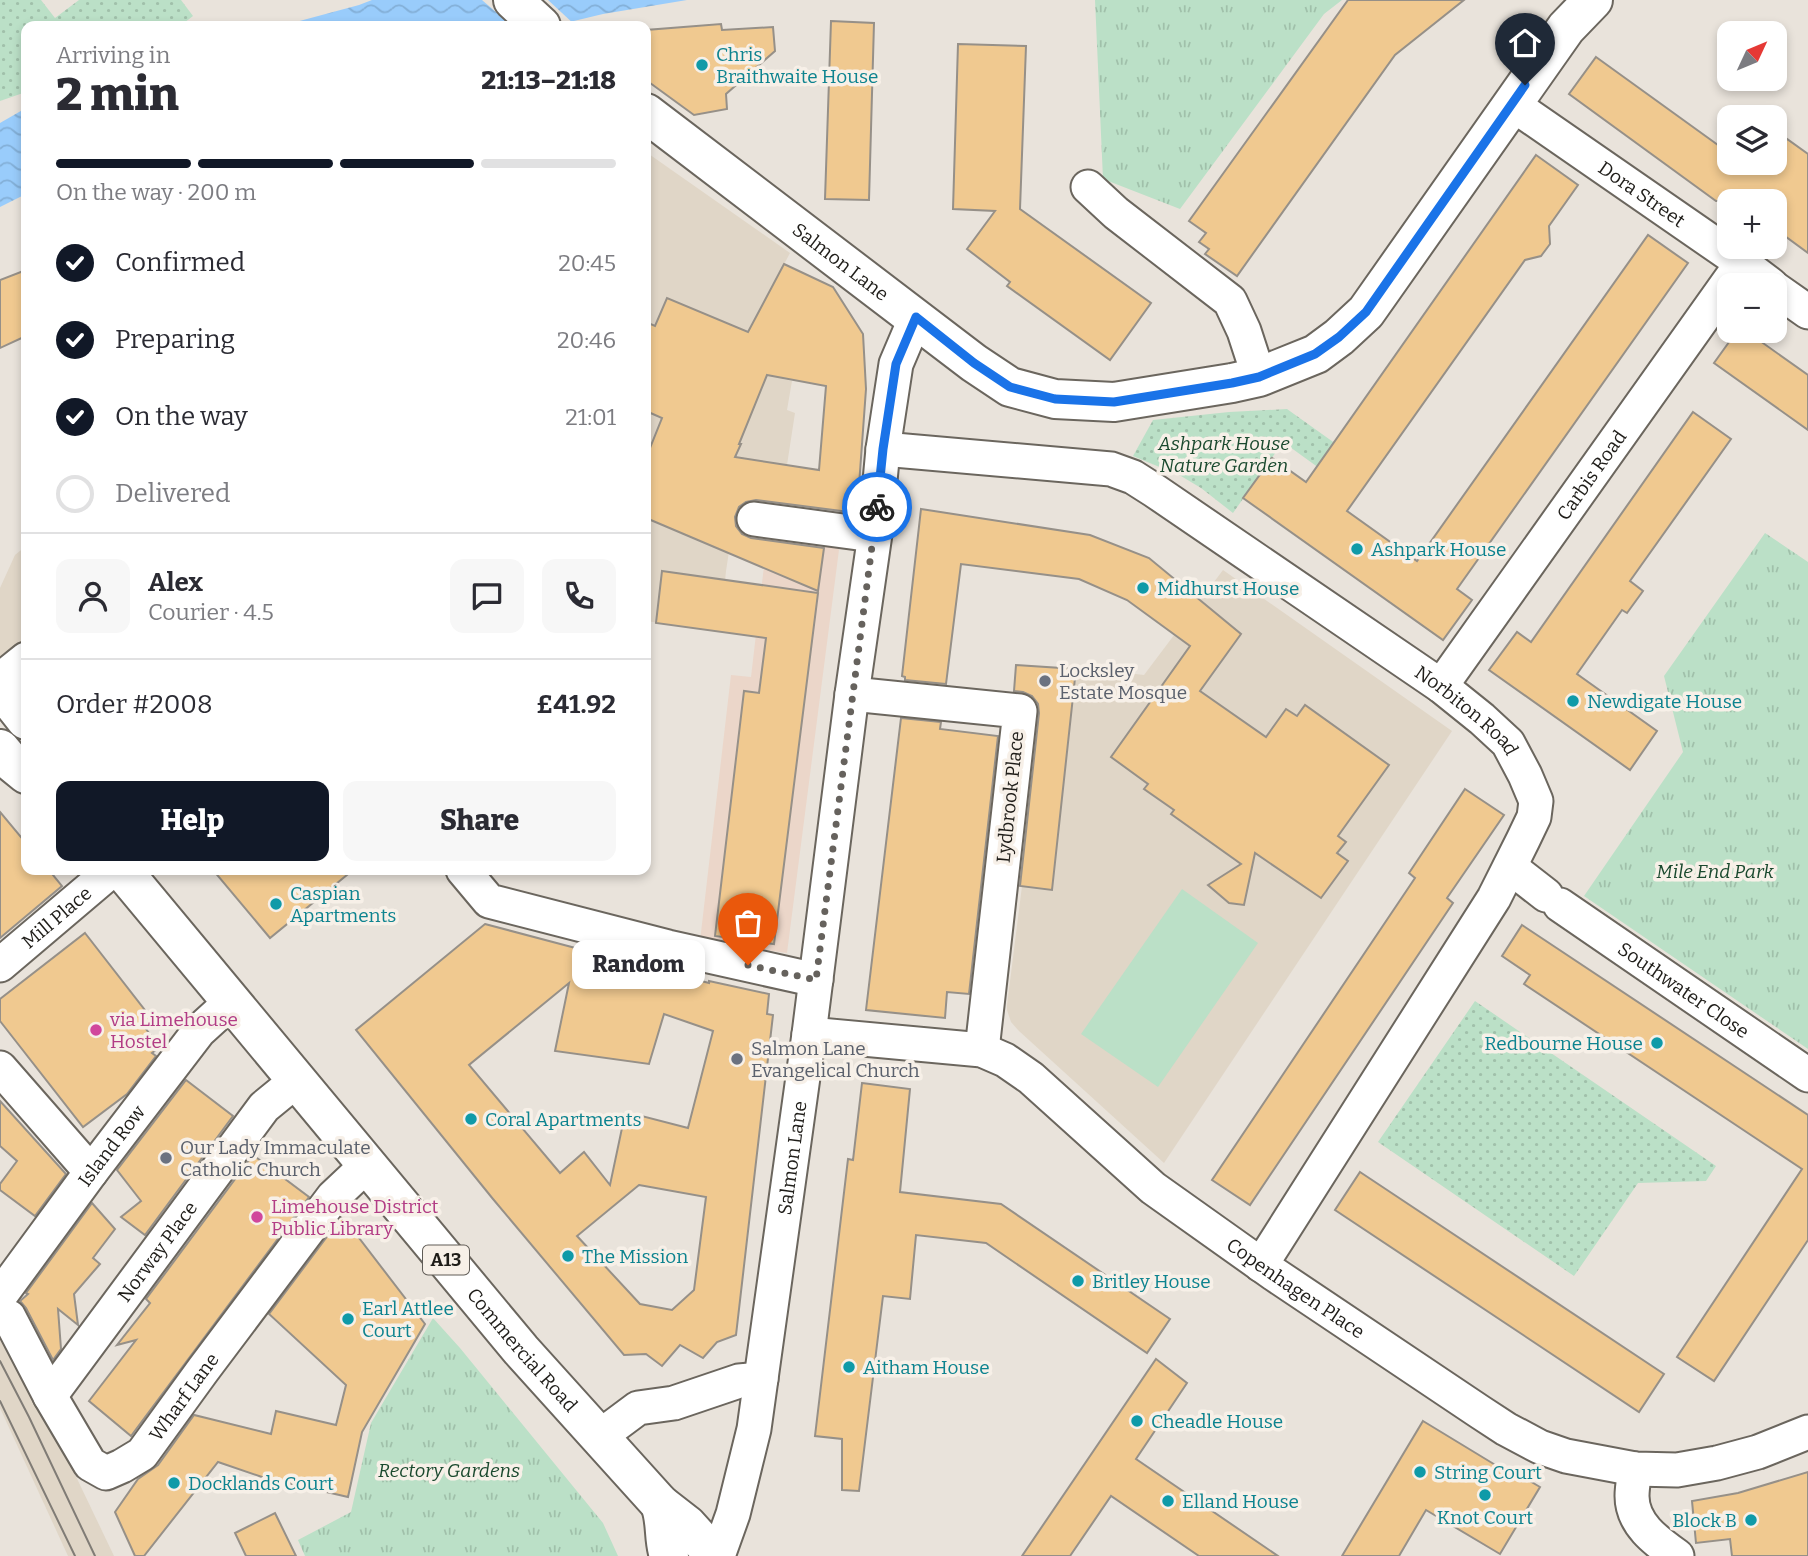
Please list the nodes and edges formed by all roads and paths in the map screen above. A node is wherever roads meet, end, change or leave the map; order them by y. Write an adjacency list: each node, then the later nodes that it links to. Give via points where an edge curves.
1 (513, 0): 3 (main road)
2 (1593, 0): 4 (main road, via 1566,28)
3 (536, 21)
4 (1512, 104): 7 (street, Dora Street); 12 (main road, via 1366,312 1315,354)
5 (651, 117): 11 (main road, Salmon Lane)
6 (1088, 187): 12 (street, via 1230,301)
7 (1742, 263): 8 (street, Dora Street); 18 (street, Carbis Road)
8 (1755, 273)
9 (1787, 296): 10 (street, Dora Street)
10 (1808, 312)
11 (916, 317): 12 (main road, via 1010,387 1055,399 1114,402); 13 (street, Salmon Lane, via 896,364)
12 (1259, 377)
13 (883, 449): 18 (street, Norbiton Road, via 1111,469 1133,477); 20 (street, Salmon Lane)
14 (754, 519): 15 (street)
15 (858, 533)
16 (21, 663): 17 (street)
17 (0, 680)
18 (1441, 686): 24 (street, Norbiton Road, via 1508,743 1536,801 1534,817)
19 (0, 687): 21 (main road)
20 (852, 694): 29 (street, Salmon Lane); 32 (street, Lydbrook Place, via 1020,711)
21 (21, 714)
22 (0, 749): 23 (main road)
23 (21, 770)
24 (1510, 867): 34 (street, Southwater Close); 38 (street, Norbiton Road)
25 (106, 875): 28 (street, Mill Place)
26 (126, 875): 30 (main road, Commercial Road / A13)
27 (467, 875): 29 (street, via 489,901)
28 (0, 965)
29 (816, 980): 31 (street, Salmon Lane)
30 (232, 1001): 35 (main road, Commercial Road / A13); 37 (street, Island Row, via 199,1031)
31 (809, 1034): 32 (street, Copenhagen Place); 40 (street, Salmon Lane)
32 (982, 1050): 38 (street, Copenhagen Place, via 1031,1079 1153,1188)
33 (0, 1068): 37 (street)
34 (1808, 1075)
35 (297, 1080): 36 (main road, Commercial Road / A13); 41 (street, Norway Place, via 264,1107)
36 (367, 1165): 41 (street, Wharf Lane, via 333,1197 142,1454 106,1473 90,1464); 43 (main road, Commercial Road / A13)
37 (90, 1172): 39 (street, Island Row)
38 (1261, 1265): 44 (street, Copenhagen Place, via 1506,1429 1566,1456)
39 (5, 1306): 41 (street, Wharf Lane)
40 (761, 1379): 43 (street, via 638,1408); 47 (street, Salmon Lane, via 733,1514)
41 (50, 1396)
42 (1808, 1432): 44 (street, Copenhagen Place, via 1717,1463 1676,1470)
43 (599, 1437): 45 (main road, Commercial Road / A13)
44 (1635, 1469): 48 (street, via 1634,1512 1643,1528)
45 (660, 1504): 46 (main road); 47 (main road, Commercial Road / A13)
46 (669, 1556)
47 (716, 1556)
48 (1677, 1556)

